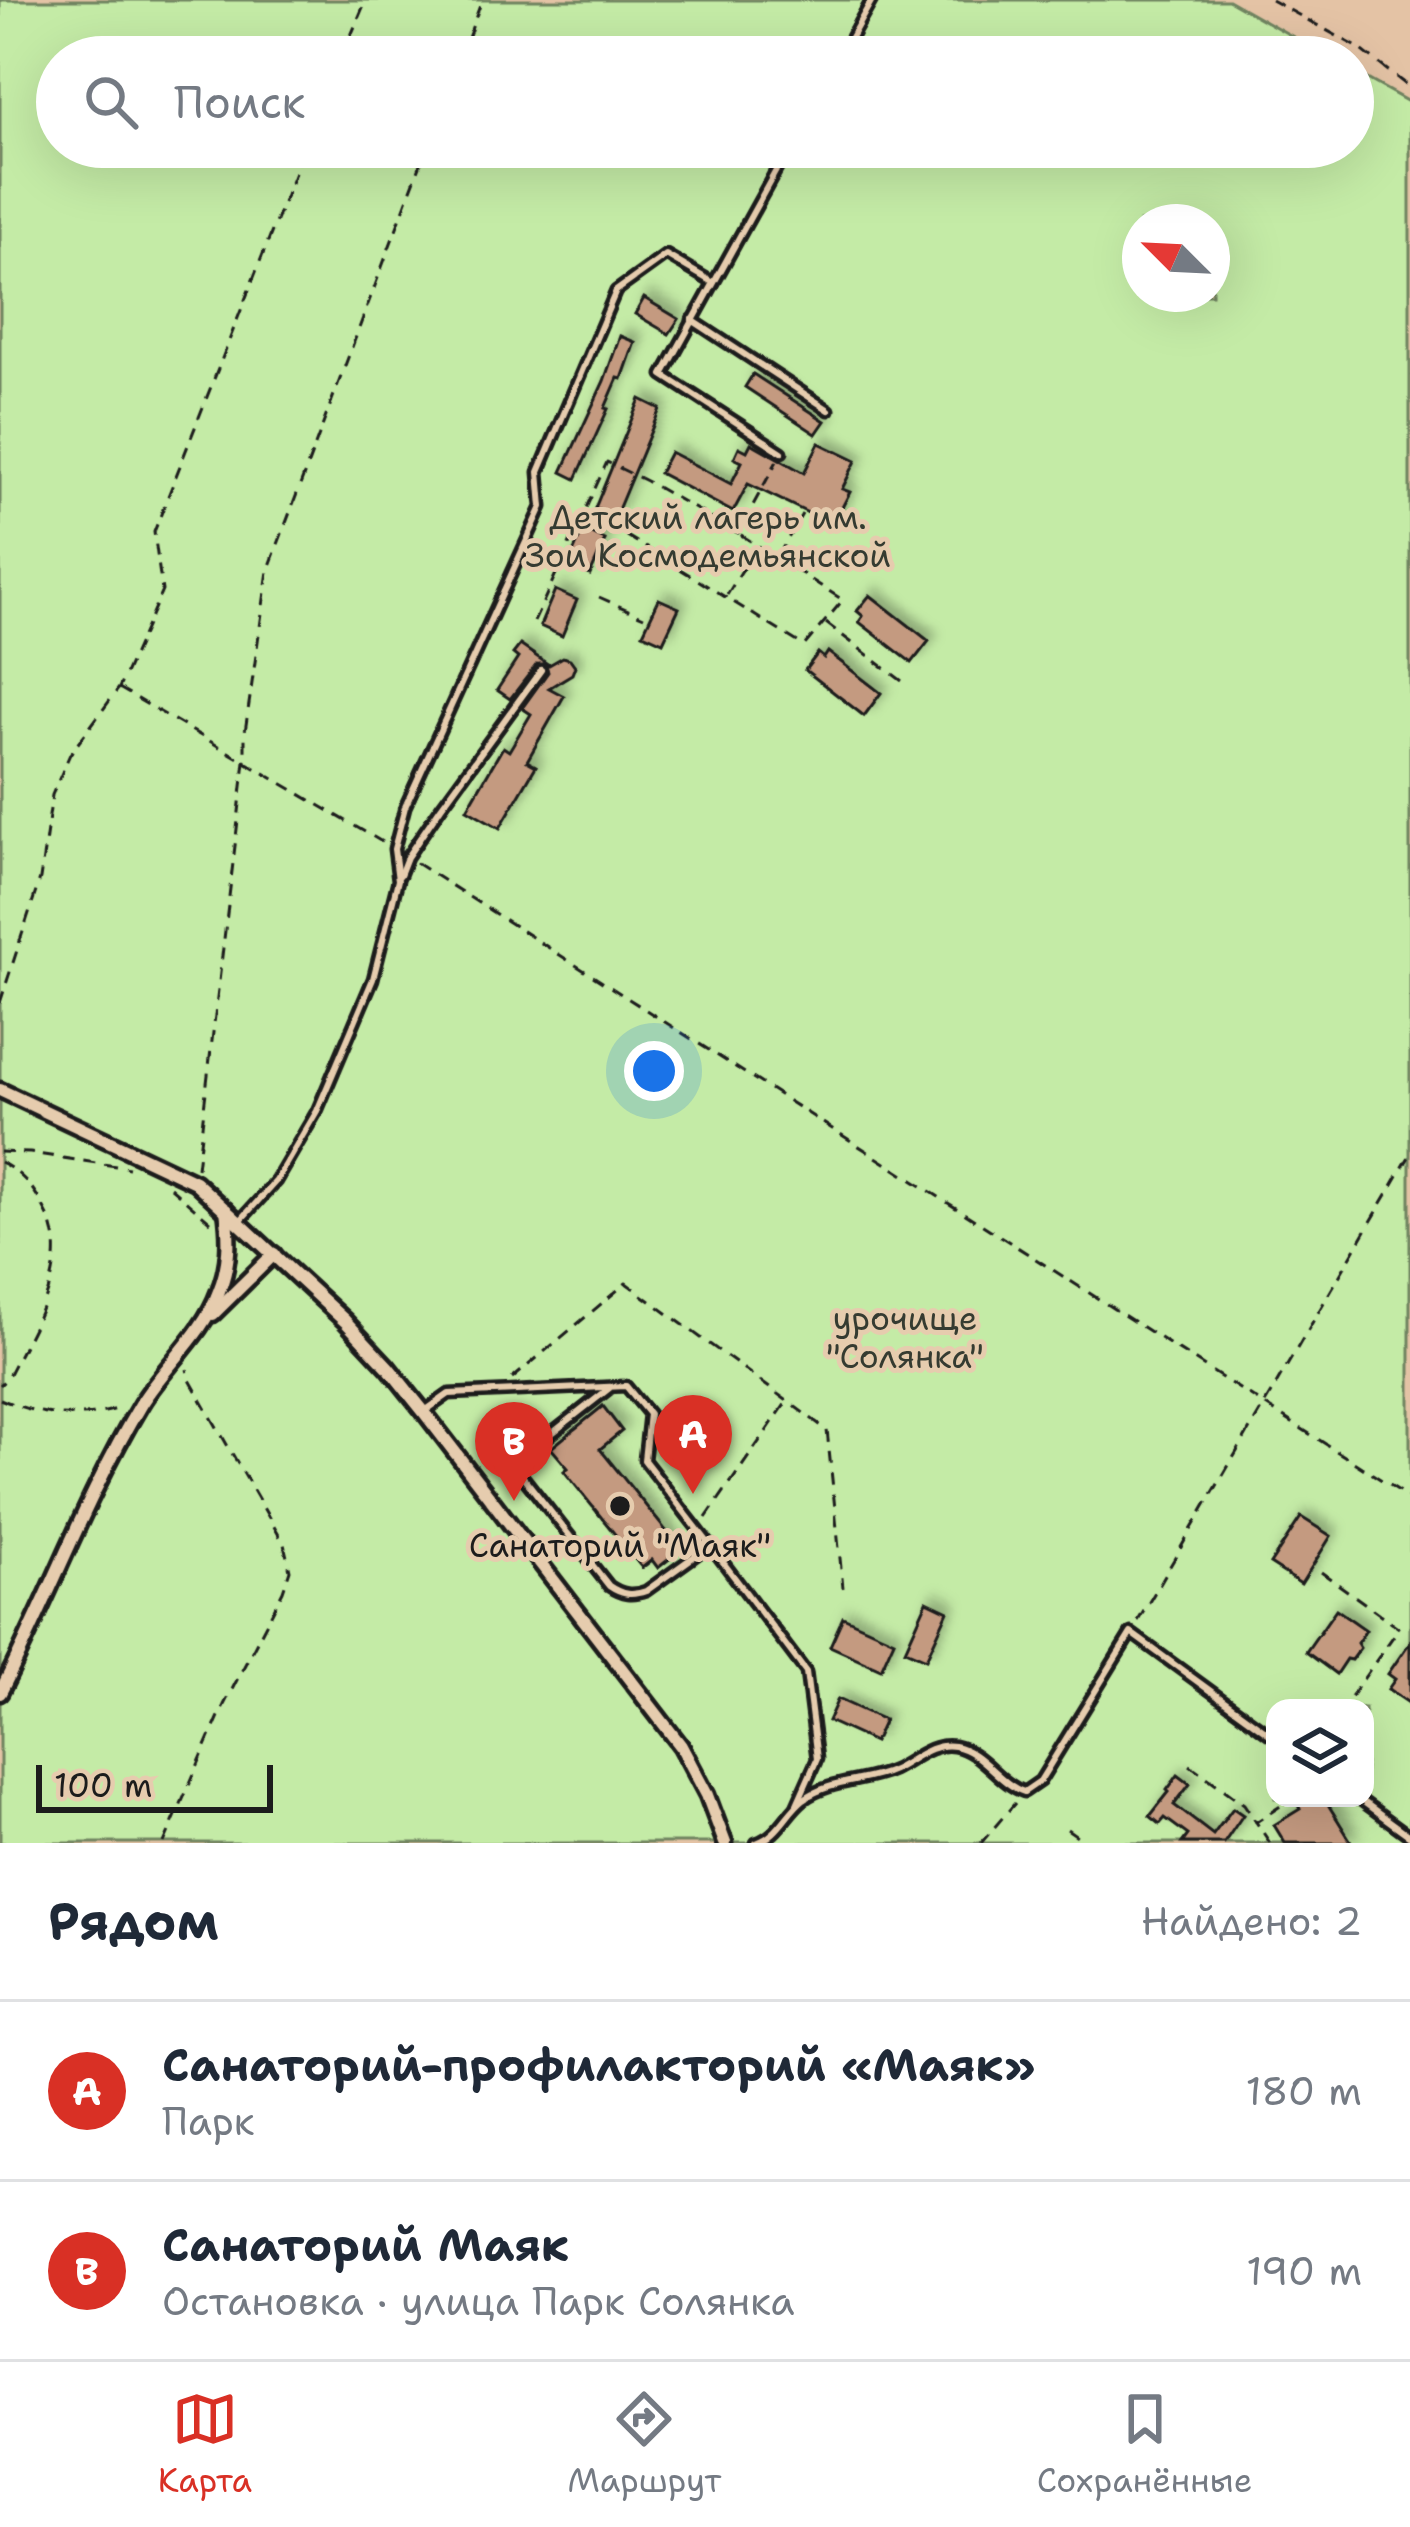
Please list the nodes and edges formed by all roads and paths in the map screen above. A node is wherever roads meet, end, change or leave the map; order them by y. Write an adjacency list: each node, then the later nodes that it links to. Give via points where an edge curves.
1 (366, 0): 5 (path)
2 (482, 0): 6 (path)
3 (872, 0): 7 (lane)
4 (1270, 0): 8 (path)
5 (351, 36)
6 (469, 36)
7 (852, 36)
8 (1337, 36)
9 (1374, 60): 10 (path)
10 (1410, 88)
11 (297, 168): 30 (path, via 154,532 162,591)
12 (419, 168): 31 (path, via 268,572)
13 (777, 168): 14 (lane)
14 (712, 282): 15 (lane); 32 (lane, via 666,255 616,292 539,472 542,507 405,807)
15 (692, 320): 16 (lane); 17 (lane, via 663,374)
16 (829, 410)
17 (782, 452): 19 (path)
18 (802, 514): 22 (path)
19 (738, 533): 21 (path); 26 (path, via 607,462)
20 (627, 536): 23 (path)
21 (757, 545): 22 (path); 23 (path)
22 (777, 558): 27 (path, via 843,600)
23 (726, 596): 27 (path, via 804,646)
24 (599, 597): 25 (path)
25 (644, 617)
26 (534, 622)
27 (824, 622): 29 (path)
28 (541, 670): 33 (lane)
29 (902, 681)
30 (119, 688): 31 (path); 35 (path, via 70,754 52,795 40,879)
31 (245, 761): 32 (path); 41 (path)
32 (394, 850): 34 (lane)
33 (407, 857): 34 (lane); 55 (path)
34 (398, 880): 44 (lane, via 373,980 317,1111 276,1181)
35 (0, 1003)
36 (0, 1090): 41 (street)
37 (0, 1152): 40 (path)
38 (1410, 1155): 55 (path)
39 (0, 1162): 49 (path, via 36,1194 53,1228 54,1268)
40 (141, 1172)
41 (195, 1182): 43 (street)
42 (169, 1186): 45 (path)
43 (226, 1209): 44 (street); 45 (street)
44 (239, 1222): 46 (street)
45 (230, 1239): 47 (street)
46 (274, 1254): 47 (street); 56 (street)
47 (204, 1323): 48 (street)
48 (181, 1350): 53 (street); 74 (path, via 190,1380 284,1544 290,1570)
49 (0, 1385)
50 (611, 1387): 51 (lane); 58 (lane, via 626,1386 649,1414 644,1460); 59 (lane, via 513,1464 617,1592 646,1591)
51 (496, 1392): 54 (path, via 626,1283); 56 (lane, via 449,1394)
52 (0, 1399): 53 (path, via 71,1417)
53 (143, 1400): 63 (street)
54 (787, 1401): 58 (path); 61 (path, via 827,1430)
55 (1264, 1407): 57 (path); 62 (path)
56 (424, 1412): 75 (street, via 681,1746)
57 (1410, 1498)
58 (698, 1529): 59 (lane)
59 (710, 1545): 70 (lane, via 806,1672 817,1759)
60 (1321, 1572): 64 (path, via 1399,1628)
61 (844, 1588)
62 (1131, 1633): 65 (lane); 67 (lane, via 1040,1780)
63 (0, 1694)
64 (1349, 1699)
65 (1266, 1731)
66 (1190, 1765): 71 (path)
67 (1024, 1792): 70 (lane, via 952,1746 827,1788); 77 (path)
68 (1279, 1807): 71 (path)
69 (1370, 1807): 73 (lane)
70 (795, 1808): 76 (lane)
71 (1256, 1822): 79 (path)
72 (1067, 1829): 78 (path)
73 (1410, 1836)
74 (164, 1843)
75 (725, 1843)
76 (756, 1843)
77 (981, 1843)
78 (1087, 1843)
79 (1270, 1843)

